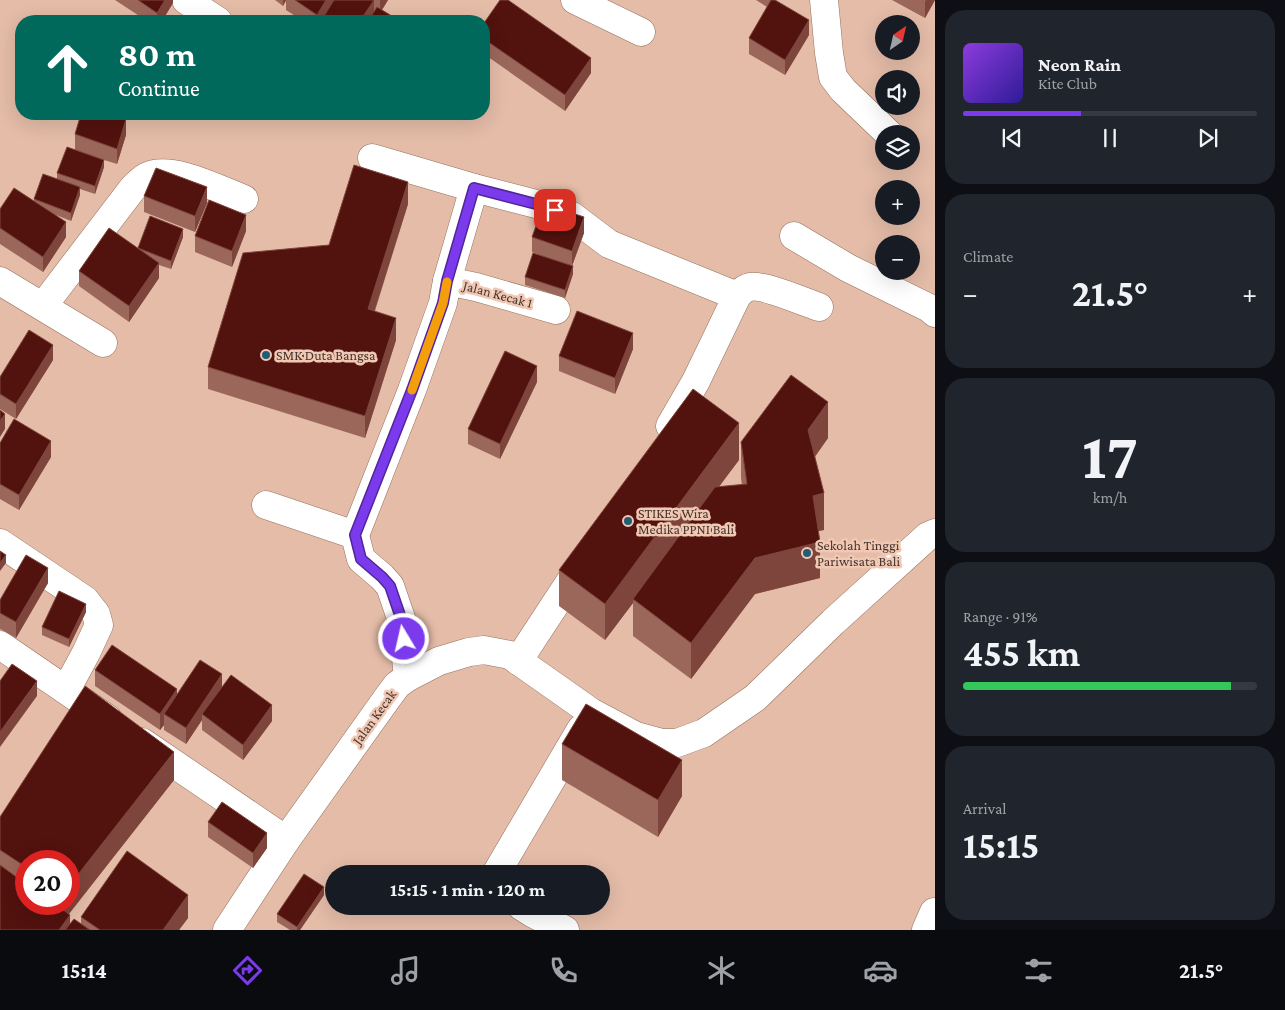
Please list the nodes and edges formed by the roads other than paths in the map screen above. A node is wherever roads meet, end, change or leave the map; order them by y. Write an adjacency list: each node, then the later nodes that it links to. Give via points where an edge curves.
1 (186, 0): 4 (street)
2 (575, 0): 5 (street)
3 (824, 0): 6 (street, via 833,77)
4 (209, 15)
5 (641, 32)
6 (880, 125)
7 (372, 158): 8 (street)
8 (474, 188): 12 (street); 13 (street, via 572,216 609,244)
9 (244, 199): 14 (street, via 174,174 147,176 133,188)
10 (794, 236): 17 (street)
11 (0, 281): 14 (street)
12 (447, 281): 16 (street, Jalan Kecak 1); 22 (street, Jalan Kecak 1, via 443,303 412,390)
13 (737, 296): 15 (street, via 747,287 754,286); 19 (street, via 696,381)
14 (43, 306): 18 (street)
15 (819, 308)
16 (556, 310)
17 (935, 313)
18 (103, 343)
19 (659, 444)
20 (266, 506): 22 (street)
21 (935, 533): 29 (street, Jalan Kecak, via 833,622 755,698 704,732 677,743 662,743 636,736)
22 (355, 535): 27 (street, via 361,559 390,586 402,621)
23 (0, 543): 28 (street, via 85,600 96,614 98,625)
24 (594, 544): 26 (street)
25 (0, 645): 28 (street)
26 (518, 660): 27 (street, Jalan Kecak, via 484,650 469,652 439,661); 29 (street, Jalan Kecak)
27 (408, 677): 30 (street, Jalan Kecak, via 397,685)
28 (66, 690): 30 (street)
29 (591, 712): 31 (street)
30 (286, 840): 33 (street, Jalan Kecak)
31 (501, 865)
32 (536, 915): 34 (street)
33 (227, 930)
34 (565, 930)

